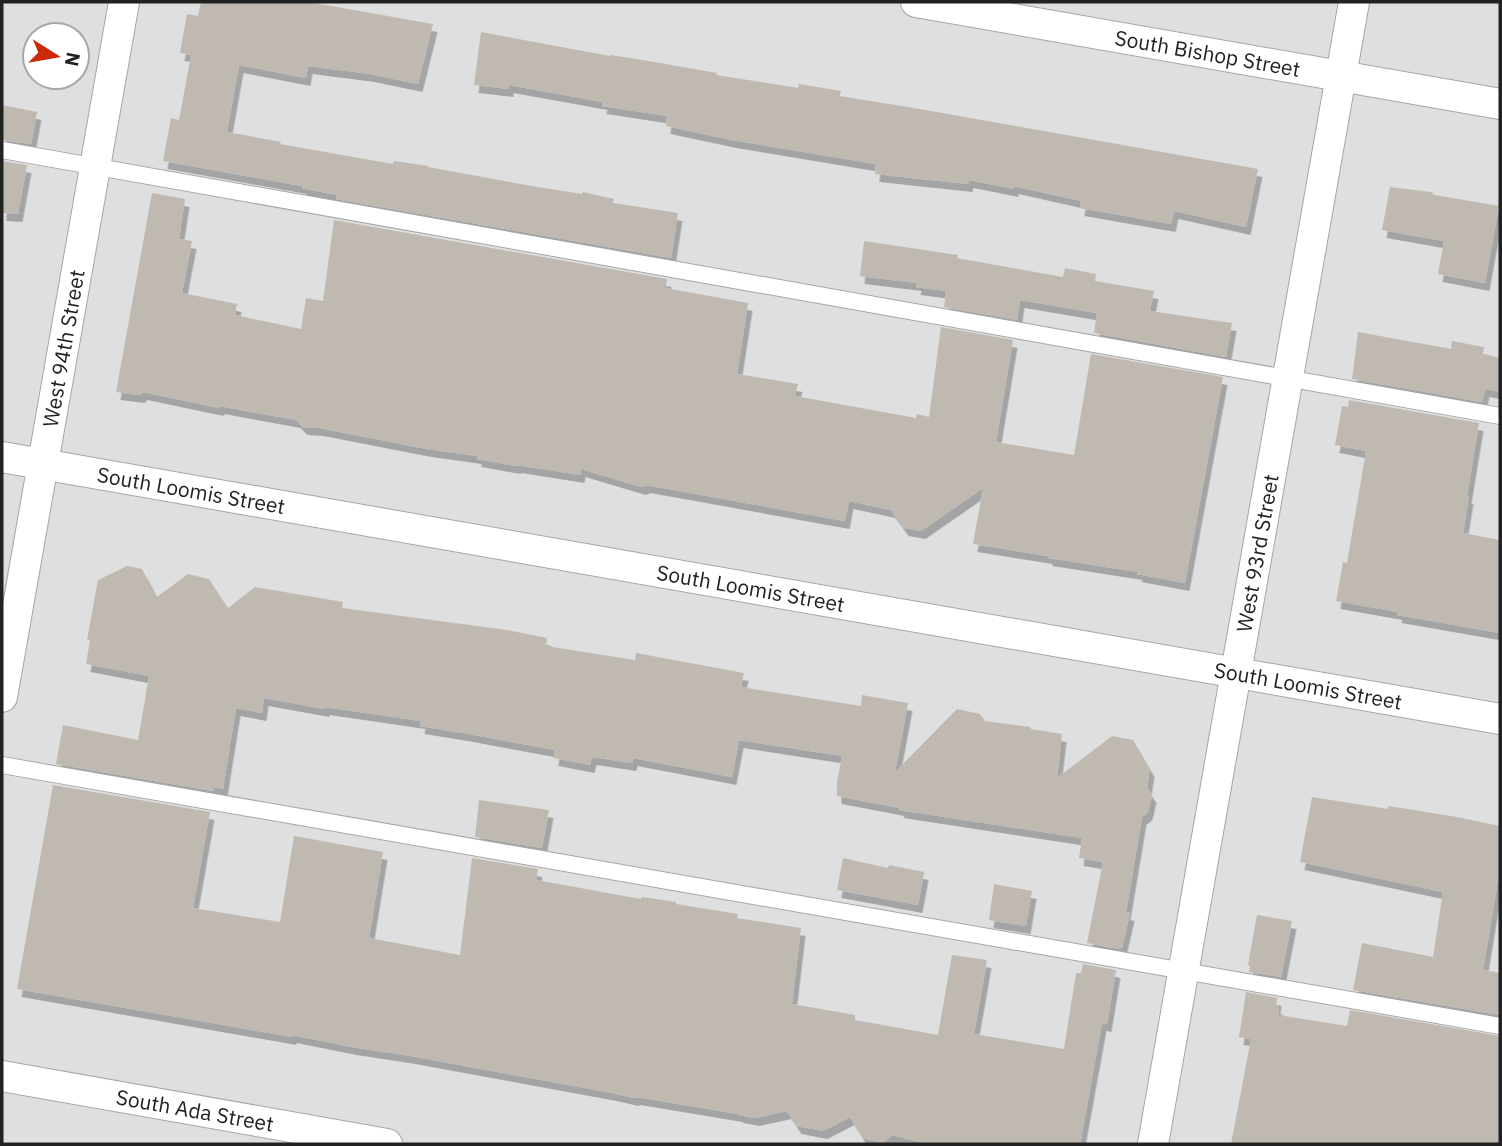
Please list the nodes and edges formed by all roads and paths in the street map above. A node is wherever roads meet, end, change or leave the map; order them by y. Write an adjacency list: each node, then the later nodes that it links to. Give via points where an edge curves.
1 (124, 2): 7 (street, West 94th Street)
2 (916, 2): 4 (street, South Bishop Street)
3 (1354, 2): 4 (street, West 93rd Street)
4 (1341, 76): 5 (street, South Bishop Street); 8 (street, West 93rd Street)
5 (1500, 104)
6 (2, 150): 7 (lane)
7 (95, 166): 8 (lane); 11 (street, West 94th Street)
8 (1287, 379): 9 (lane); 12 (street, West 93rd Street)
9 (1500, 416)
10 (2, 457): 11 (street, South Loomis Street)
11 (43, 464): 12 (street, South Loomis Street); 13 (street, West 94th Street)
12 (1236, 673): 14 (street, South Loomis Street); 16 (street, West 93rd Street)
13 (2, 697)
14 (1500, 719)
15 (2, 765): 16 (lane)
16 (1183, 970): 17 (lane); 20 (street, West 93rd Street)
17 (1500, 1026)
18 (2, 1076): 19 (street, South Ada Street)
19 (387, 1144)
20 (1153, 1144)

